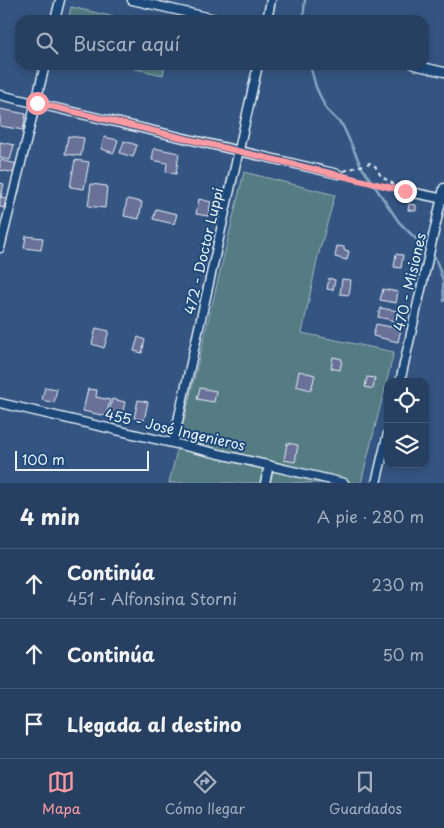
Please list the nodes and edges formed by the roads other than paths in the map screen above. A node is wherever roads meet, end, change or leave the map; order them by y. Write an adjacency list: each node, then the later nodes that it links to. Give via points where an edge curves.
1 (60, 0): 4 (street)
2 (132, 0): 5 (street)
3 (271, 0): 6 (street)
4 (56, 15)
5 (198, 15)
6 (268, 15)
7 (429, 68): 10 (street)
8 (44, 70): 12 (street)
9 (257, 70): 13 (street, 472 - Doctor Luppi)
10 (444, 72)
11 (0, 94): 12 (street)
12 (37, 103): 13 (street); 18 (street)
13 (240, 150): 14 (street); 21 (street, 472 - Doctor Luppi)
14 (338, 174)
15 (444, 188): 17 (street, 470 - Misiones)
16 (405, 191): 17 (street)
17 (443, 199): 19 (street, 470 - Misiones)
18 (0, 248)
19 (401, 378)
20 (0, 403): 21 (street, 455 - José Ingenieros)
21 (173, 443): 23 (street, 455 - José Ingenieros)
22 (384, 450): 26 (street)
23 (269, 465): 24 (street); 25 (street, 455 - José Ingenieros)
24 (264, 483)
25 (344, 483)
26 (376, 483)

